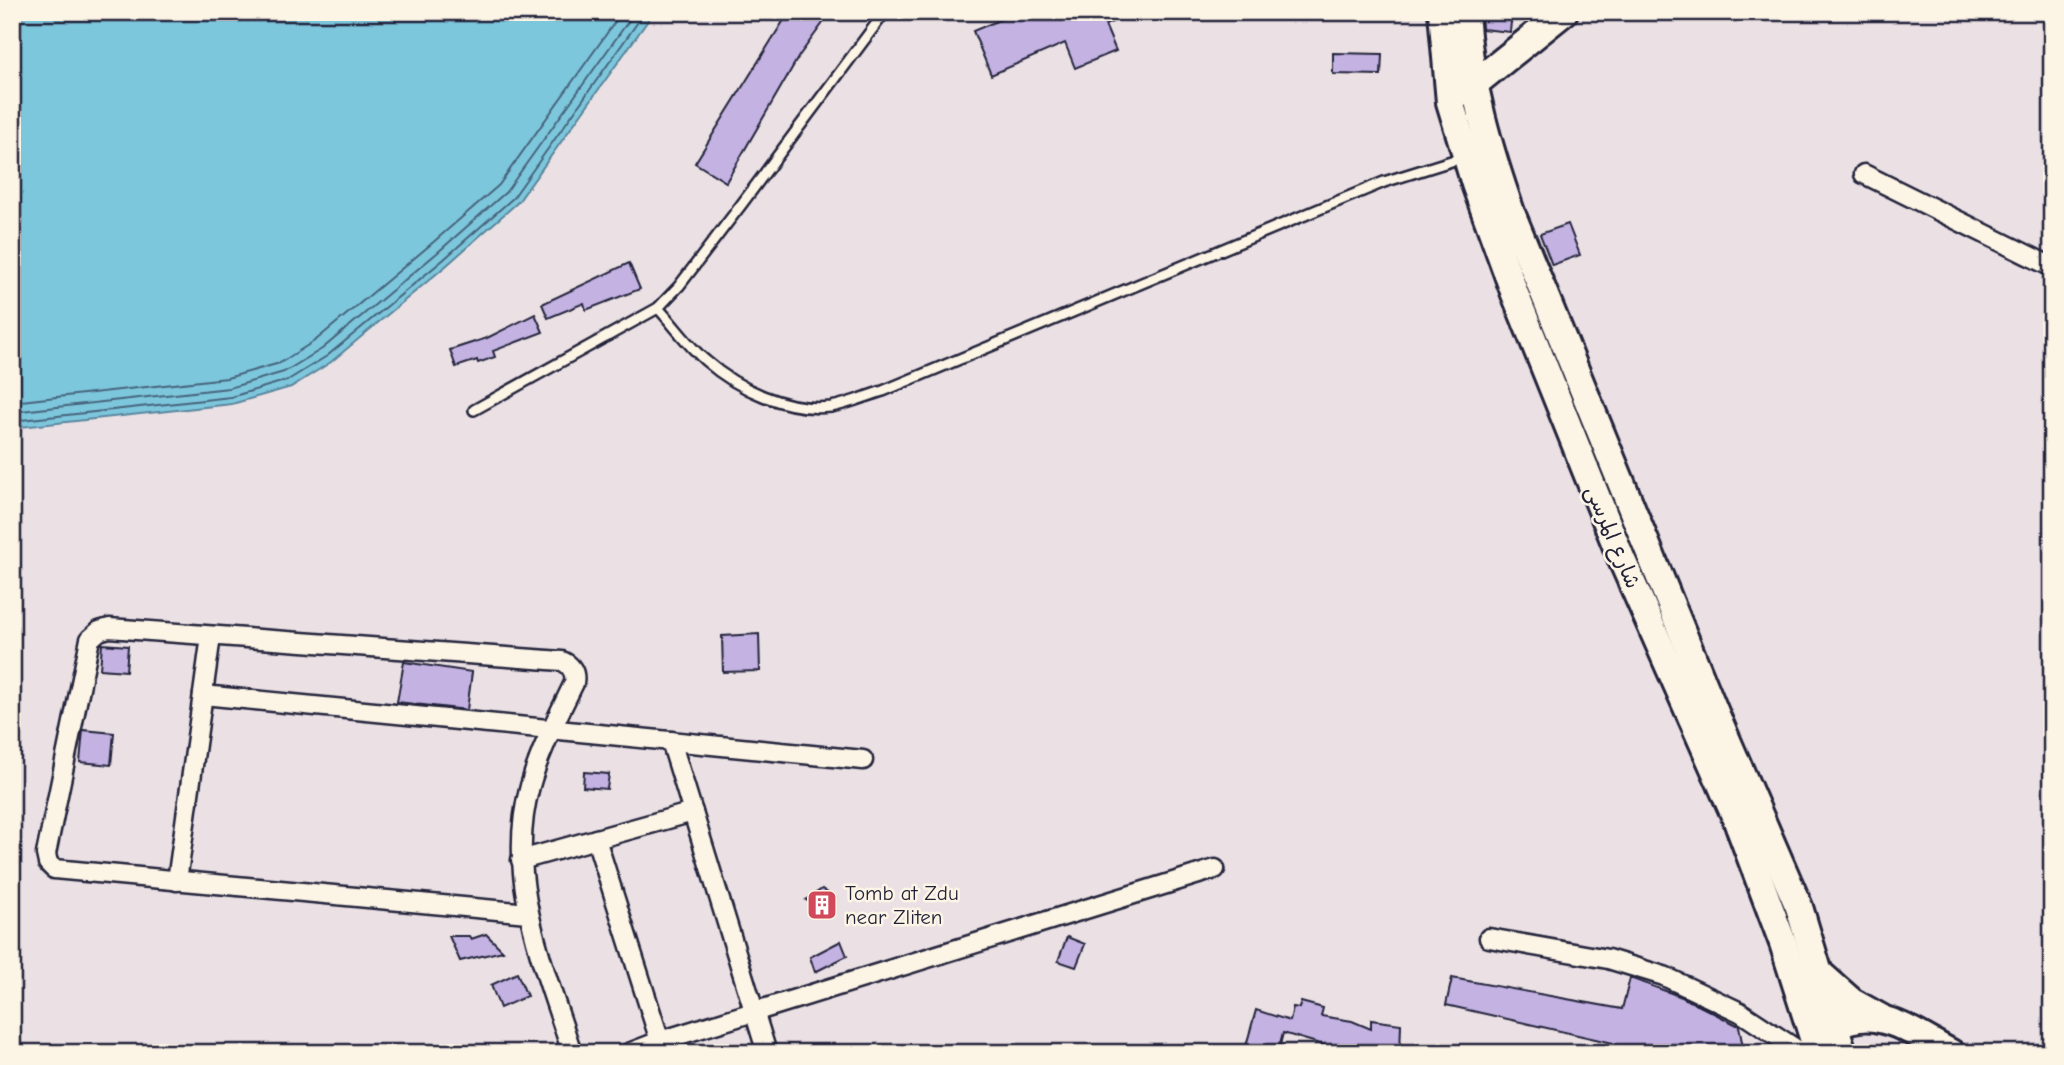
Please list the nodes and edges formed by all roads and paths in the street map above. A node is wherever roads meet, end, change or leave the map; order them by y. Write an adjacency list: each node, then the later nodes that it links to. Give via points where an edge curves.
1 (885, 12): 10 (lane)
2 (1442, 12): 6 (main road, شارع المرسى)
3 (1465, 12): 5 (main road, شارع المرسى)
4 (1564, 12): 5 (main road)
5 (1475, 85): 6 (main road); 24 (main road, شارع المرسى, via 1517,228 1799,907)
6 (1450, 102): 7 (main road, شارع المرسى)
7 (1465, 156): 10 (lane, via 1384,182 883,391 831,407 806,407 750,390 704,359); 28 (main road, شارع المرسى, via 1622,560 1736,818)
8 (1864, 174): 9 (street)
9 (2052, 267)
10 (658, 308): 11 (lane)
11 (474, 410)
12 (211, 636): 13 (street); 14 (street, via 562,662 573,670 575,683); 21 (street, via 109,628 90,639 46,854 48,863 58,871)
13 (203, 695): 14 (street); 21 (street)
14 (552, 729): 15 (street); 19 (street, via 529,789)
15 (671, 741): 16 (street); 17 (street)
16 (863, 760)
17 (694, 812): 18 (street); 25 (street)
18 (596, 839): 19 (street); 27 (street)
19 (521, 860): 22 (street)
20 (1215, 869): 25 (street)
21 (177, 881): 22 (street)
22 (528, 913): 29 (street)
23 (1489, 939): 28 (street, via 1608,959 1664,976)
24 (1818, 972): 26 (main road, via 1852,1002); 28 (main road, شارع المرسى)
25 (756, 1011): 27 (street); 31 (street)
26 (1889, 1022): 28 (main road, via 1860,1018); 32 (main road, via 1863,1024 1850,1037); 33 (main road)
27 (660, 1041): 30 (street)
28 (1817, 1042): 32 (main road, شارع المرسى)
29 (572, 1053)
30 (629, 1053)
31 (767, 1053)
32 (1845, 1053)
33 (1951, 1053)

